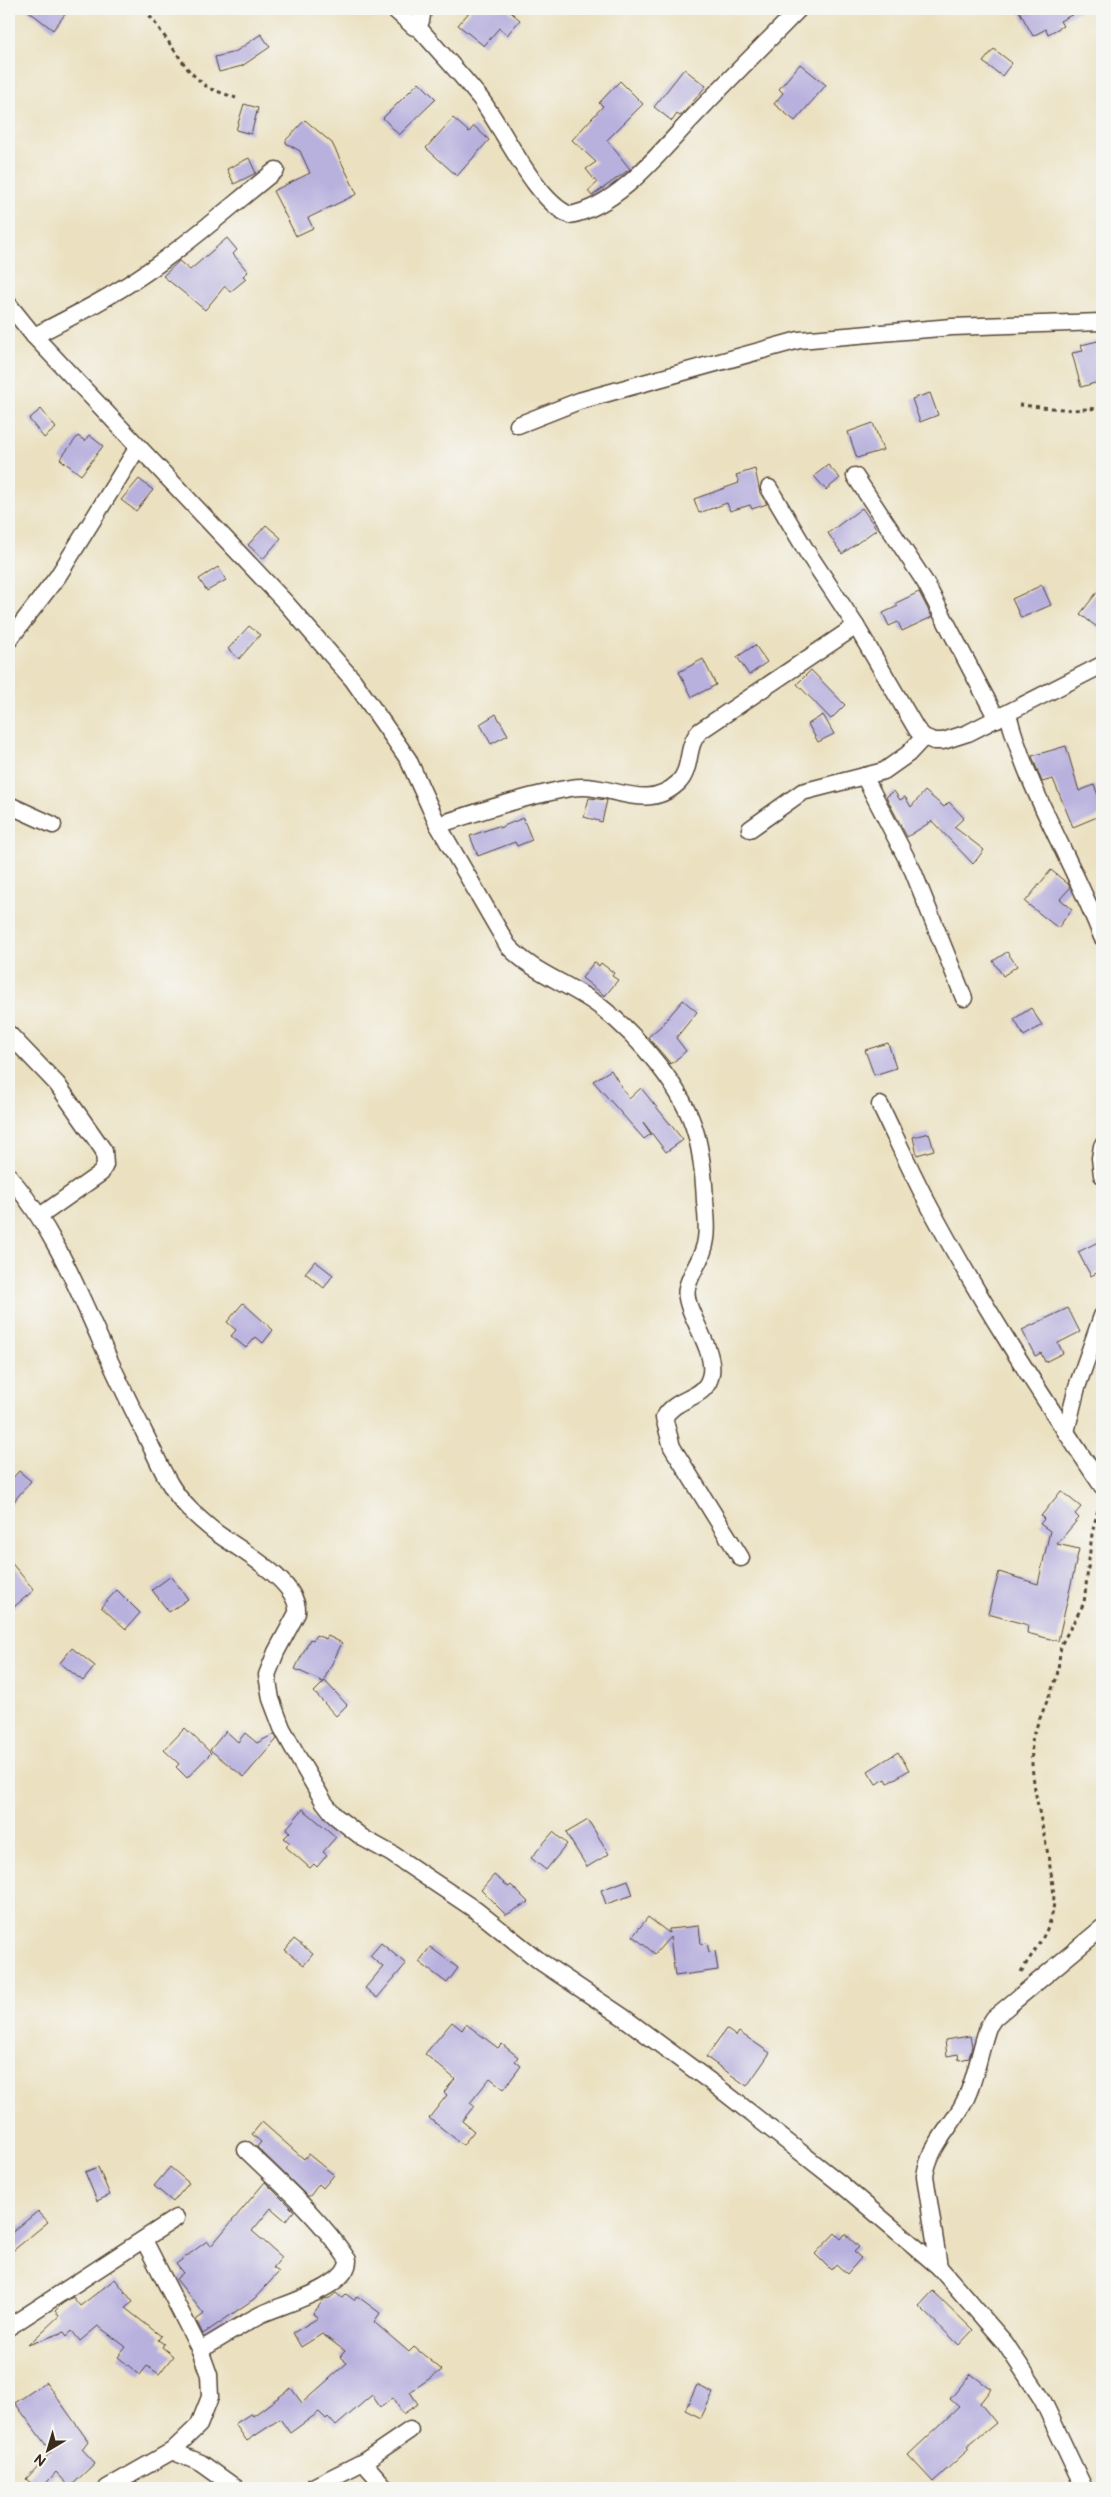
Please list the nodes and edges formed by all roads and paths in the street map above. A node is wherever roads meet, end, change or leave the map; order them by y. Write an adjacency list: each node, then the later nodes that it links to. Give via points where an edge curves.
1 (145, 9): 6 (path, via 190,72 208,88)
2 (394, 9): 5 (street, via 410,24)
3 (423, 9): 5 (street)
4 (799, 9): 5 (street, via 642,171 610,198 586,212 570,215 554,206 481,99)
5 (417, 26)
6 (236, 98)
7 (276, 170): 10 (street, via 142,276)
8 (9, 304): 10 (street)
9 (1102, 322): 13 (street, via 952,327 799,340 579,401)
10 (34, 336): 14 (street)
11 (1019, 405): 12 (path, via 1073,410)
12 (1102, 408)
13 (518, 425)
14 (138, 447): 18 (street, via 58,576); 25 (street, via 286,603 353,680 408,759)
15 (855, 476): 20 (street, via 926,582)
16 (770, 488): 17 (street)
17 (856, 626): 21 (street); 25 (street, via 700,731 691,744 683,776 664,791 639,798 608,790 566,789 484,809)
18 (9, 640)
19 (1102, 665): 20 (street)
20 (1002, 717): 21 (street, via 944,741); 27 (street)
21 (924, 737): 22 (street, via 894,765)
22 (864, 776): 26 (street, via 802,792); 28 (street, via 912,871)
23 (9, 805): 24 (street)
24 (53, 825)
25 (438, 825): 39 (street, via 508,946 522,961 603,1008 633,1037 684,1103 696,1132 701,1154 706,1238 702,1258 686,1288 686,1303 702,1337 711,1373 700,1394 676,1404 664,1418 672,1447)
26 (750, 829)
27 (1102, 937)
28 (964, 998)
29 (9, 1034): 34 (street, via 57,1084 104,1151 105,1165 101,1173)
30 (880, 1106): 36 (street, via 925,1198)
31 (1102, 1146): 32 (street)
32 (1102, 1175)
33 (9, 1176): 34 (street)
34 (40, 1216): 45 (street, via 76,1283 170,1485 190,1511 264,1566 293,1595 297,1613 267,1675 271,1699 282,1728 335,1816 363,1838 469,1906 541,1962 715,2085 841,2184)
35 (1102, 1316): 36 (street, via 1077,1387)
36 (1066, 1432): 37 (street)
37 (1102, 1486)
38 (1102, 1493): 41 (path, via 1092,1534 1084,1603 1061,1646 1057,1676 1033,1735 1035,1778 1054,1899 1048,1925)
39 (741, 1558)
40 (1102, 1928): 45 (street, via 1001,2011 988,2027 961,2108 927,2161 925,2176)
41 (1017, 1978)
42 (246, 2150): 47 (street, via 293,2194 328,2233 348,2260 348,2265 339,2277 319,2292 260,2315)
43 (176, 2218): 44 (street)
44 (144, 2240): 46 (street); 47 (street)
45 (939, 2267): 55 (street, via 1005,2343 1042,2399)
46 (9, 2328)
47 (200, 2350): 49 (street, via 209,2375 208,2405 199,2425)
48 (410, 2430): 50 (street)
49 (172, 2451): 51 (street); 52 (street, via 201,2463)
50 (363, 2462): 53 (street); 54 (street)
51 (107, 2488)
52 (236, 2488)
53 (311, 2488)
54 (386, 2488)
55 (1084, 2488)

